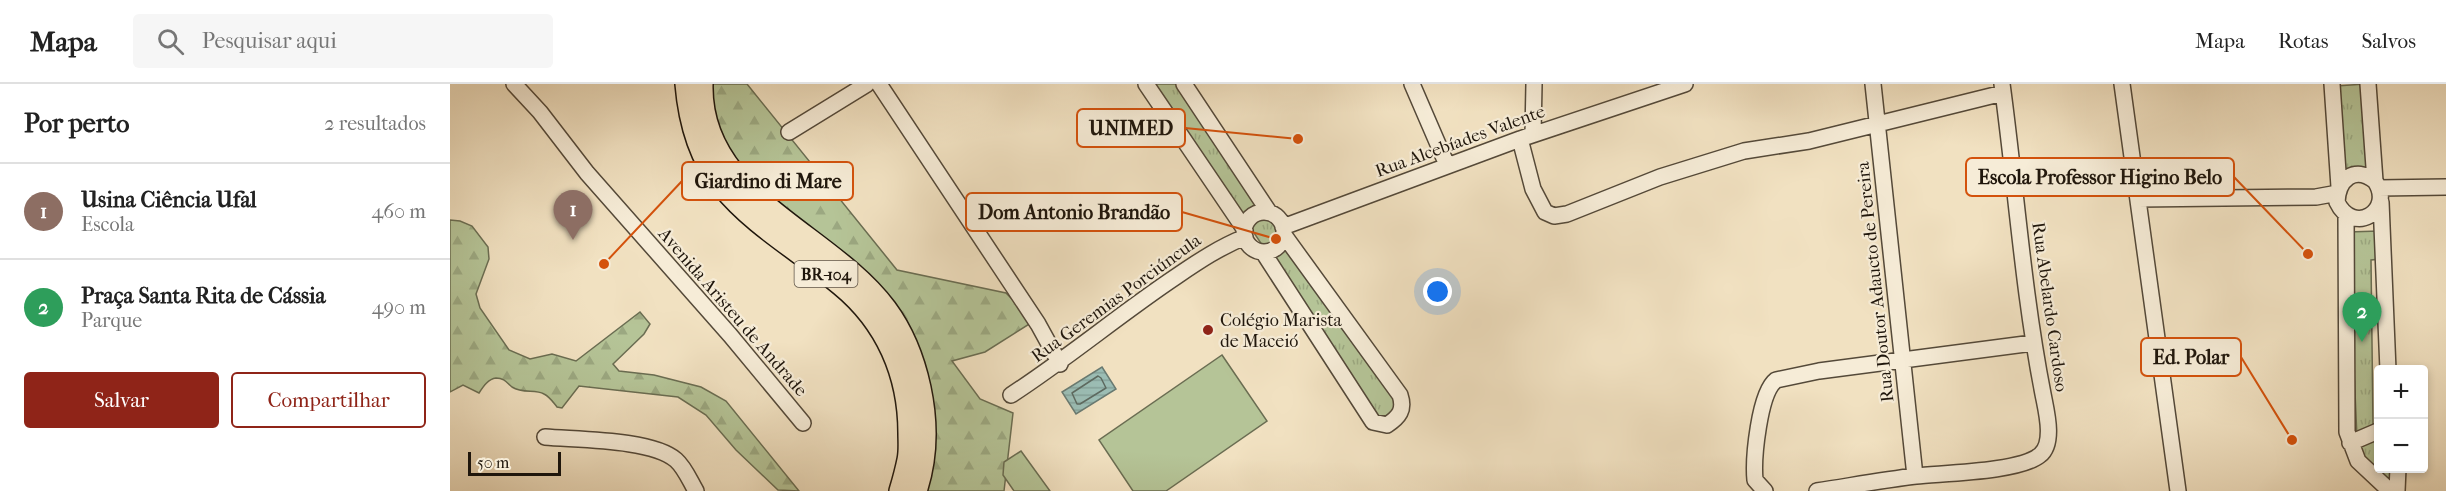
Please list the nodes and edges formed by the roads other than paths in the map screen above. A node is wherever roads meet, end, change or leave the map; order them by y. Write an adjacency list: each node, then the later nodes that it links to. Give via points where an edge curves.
1 (686, 84): 41 (highway, BR-104, via 698,145 722,186 765,227 841,285 883,330 897,360 907,404 909,458)
2 (702, 84): 42 (highway, BR-104, via 705,112 719,154 730,171 757,198 866,286 900,332 923,402 924,456)
3 (867, 84): 18 (street)
4 (879, 84): 31 (street, via 1038,324)
5 (1146, 84): 27 (street)
6 (1184, 84): 25 (street)
7 (1412, 84): 20 (street)
8 (1534, 84): 19 (street)
9 (1685, 84): 15 (street, Rua Alcebíades Valente)
10 (1873, 84): 17 (street, Rua Doutor Adaucto de Pereira)
11 (2122, 84): 23 (street)
12 (2332, 84): 24 (street)
13 (2368, 84): 22 (street)
14 (518, 86): 34 (street, Avenida Aristeu de Andrade, via 587,173)
15 (1662, 88): 19 (street, Rua Alcebíades Valente)
16 (2003, 88): 17 (street); 29 (street, Rua Abelardo Cardoso)
17 (1878, 125): 19 (street, via 1743,151 1554,216 1545,212 1533,189); 30 (street, Rua Doutor Adaucto de Pereira)
18 (789, 132)
19 (1526, 136): 20 (street, Rua Alcebíades Valente)
20 (1447, 165): 26 (street, Rua Alcebíades Valente)
21 (2446, 187): 22 (street)
22 (2378, 189): 24 (street, via 2369,177 2355,175 2349,177); 24 (street, via 2375,212 2364,218 2358,219); 32 (street)
23 (2138, 199): 24 (street); 45 (street)
24 (2340, 199): 37 (street, via 2346,420)
25 (1269, 212): 26 (street, via 1277,217); 27 (street, via 1249,219)
26 (1284, 231): 28 (street, via 1277,247); 28 (street, via 1400,395 1402,407 1396,419 1387,425 1373,422)
27 (1245, 233): 28 (street, via 1249,244); 31 (street, Rua Geremias Porciúncula, via 1145,297)
28 (1263, 252)
29 (2033, 343): 30 (street); 39 (street, Rua Abelardo Cardoso, via 2048,438 2039,457 2000,468)
30 (1903, 359): 39 (street, Rua Doutor Adaucto de Pereira); 43 (street, via 1786,376 1772,383 1765,395 1756,453 1755,480)
31 (1060, 364): 33 (street, Rua Geremias Porciúncula)
32 (2388, 365)
33 (1011, 395)
34 (803, 423)
35 (2374, 433): 37 (street)
36 (545, 436): 40 (street, via 661,450 677,461)
37 (2350, 443): 46 (street, via 2358,461)
38 (2398, 473): 47 (street)
39 (1915, 476): 44 (street)
40 (696, 491)
41 (900, 491)
42 (916, 491)
43 (1765, 491)
44 (1817, 491)
45 (2178, 491)
46 (2390, 491)
47 (2397, 491)

